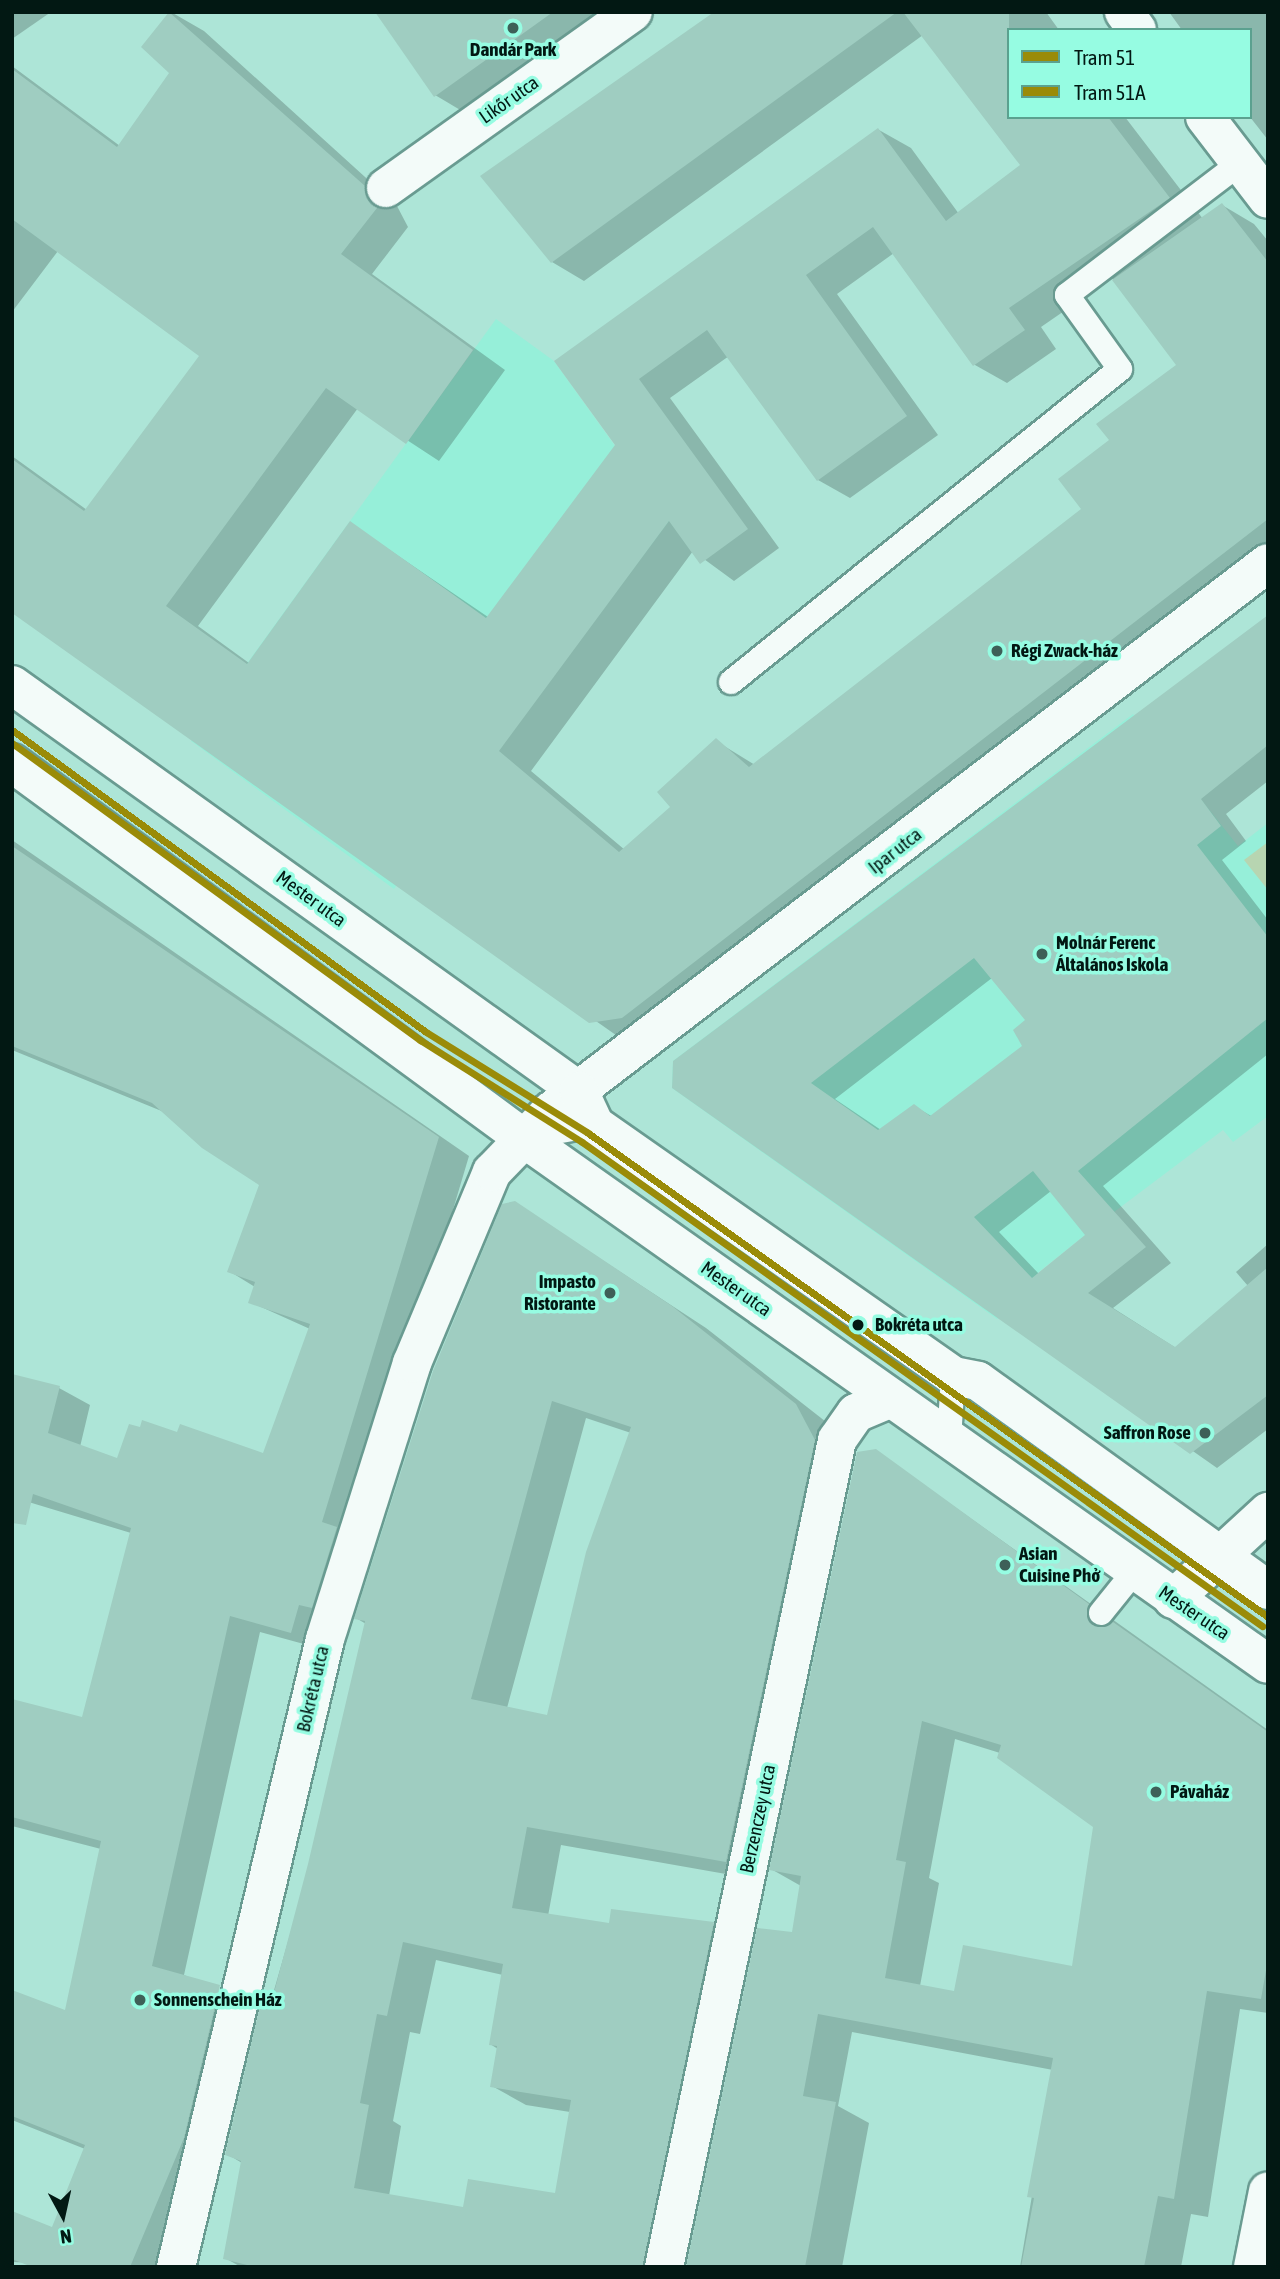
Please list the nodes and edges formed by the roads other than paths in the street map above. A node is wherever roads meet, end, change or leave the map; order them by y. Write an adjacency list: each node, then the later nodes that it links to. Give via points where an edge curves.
1 (633, 12): 6 (street, Likőr utca)
2 (1124, 12): 3 (street)
3 (1136, 28)
4 (1207, 119): 5 (street)
5 (1240, 163): 7 (street); 9 (lane, via 1066,295 1120,369)
6 (386, 188)
7 (1268, 199)
8 (1268, 563): 12 (street, Ipar utca)
9 (731, 682)
10 (12, 685): 12 (street, Mester utca)
11 (12, 763): 14 (street, Mester utca)
12 (579, 1091): 13 (street, Mester utca); 14 (street, Ipar utca)
13 (595, 1125): 14 (lane); 15 (street, Mester utca)
14 (522, 1137): 16 (street, Mester utca); 26 (street, Bokréta utca, via 492,1172 411,1363 325,1639)
15 (953, 1376): 17 (lane); 19 (street, Mester utca, via 978,1381)
16 (891, 1398): 17 (street, Mester utca); 27 (street, Berzenczey utca, via 856,1412 837,1440)
17 (949, 1440): 20 (street, Mester utca)
18 (1268, 1512): 19 (street)
19 (1217, 1556): 21 (street, Mester utca); 22 (street)
20 (1134, 1572): 22 (street, Mester utca); 23 (lane)
21 (1268, 1590)
22 (1173, 1599): 24 (street, Mester utca)
23 (1101, 1613)
24 (1268, 1664)
25 (1268, 2191): 28 (street)
26 (176, 2267)
27 (664, 2267)
28 (1253, 2267)

